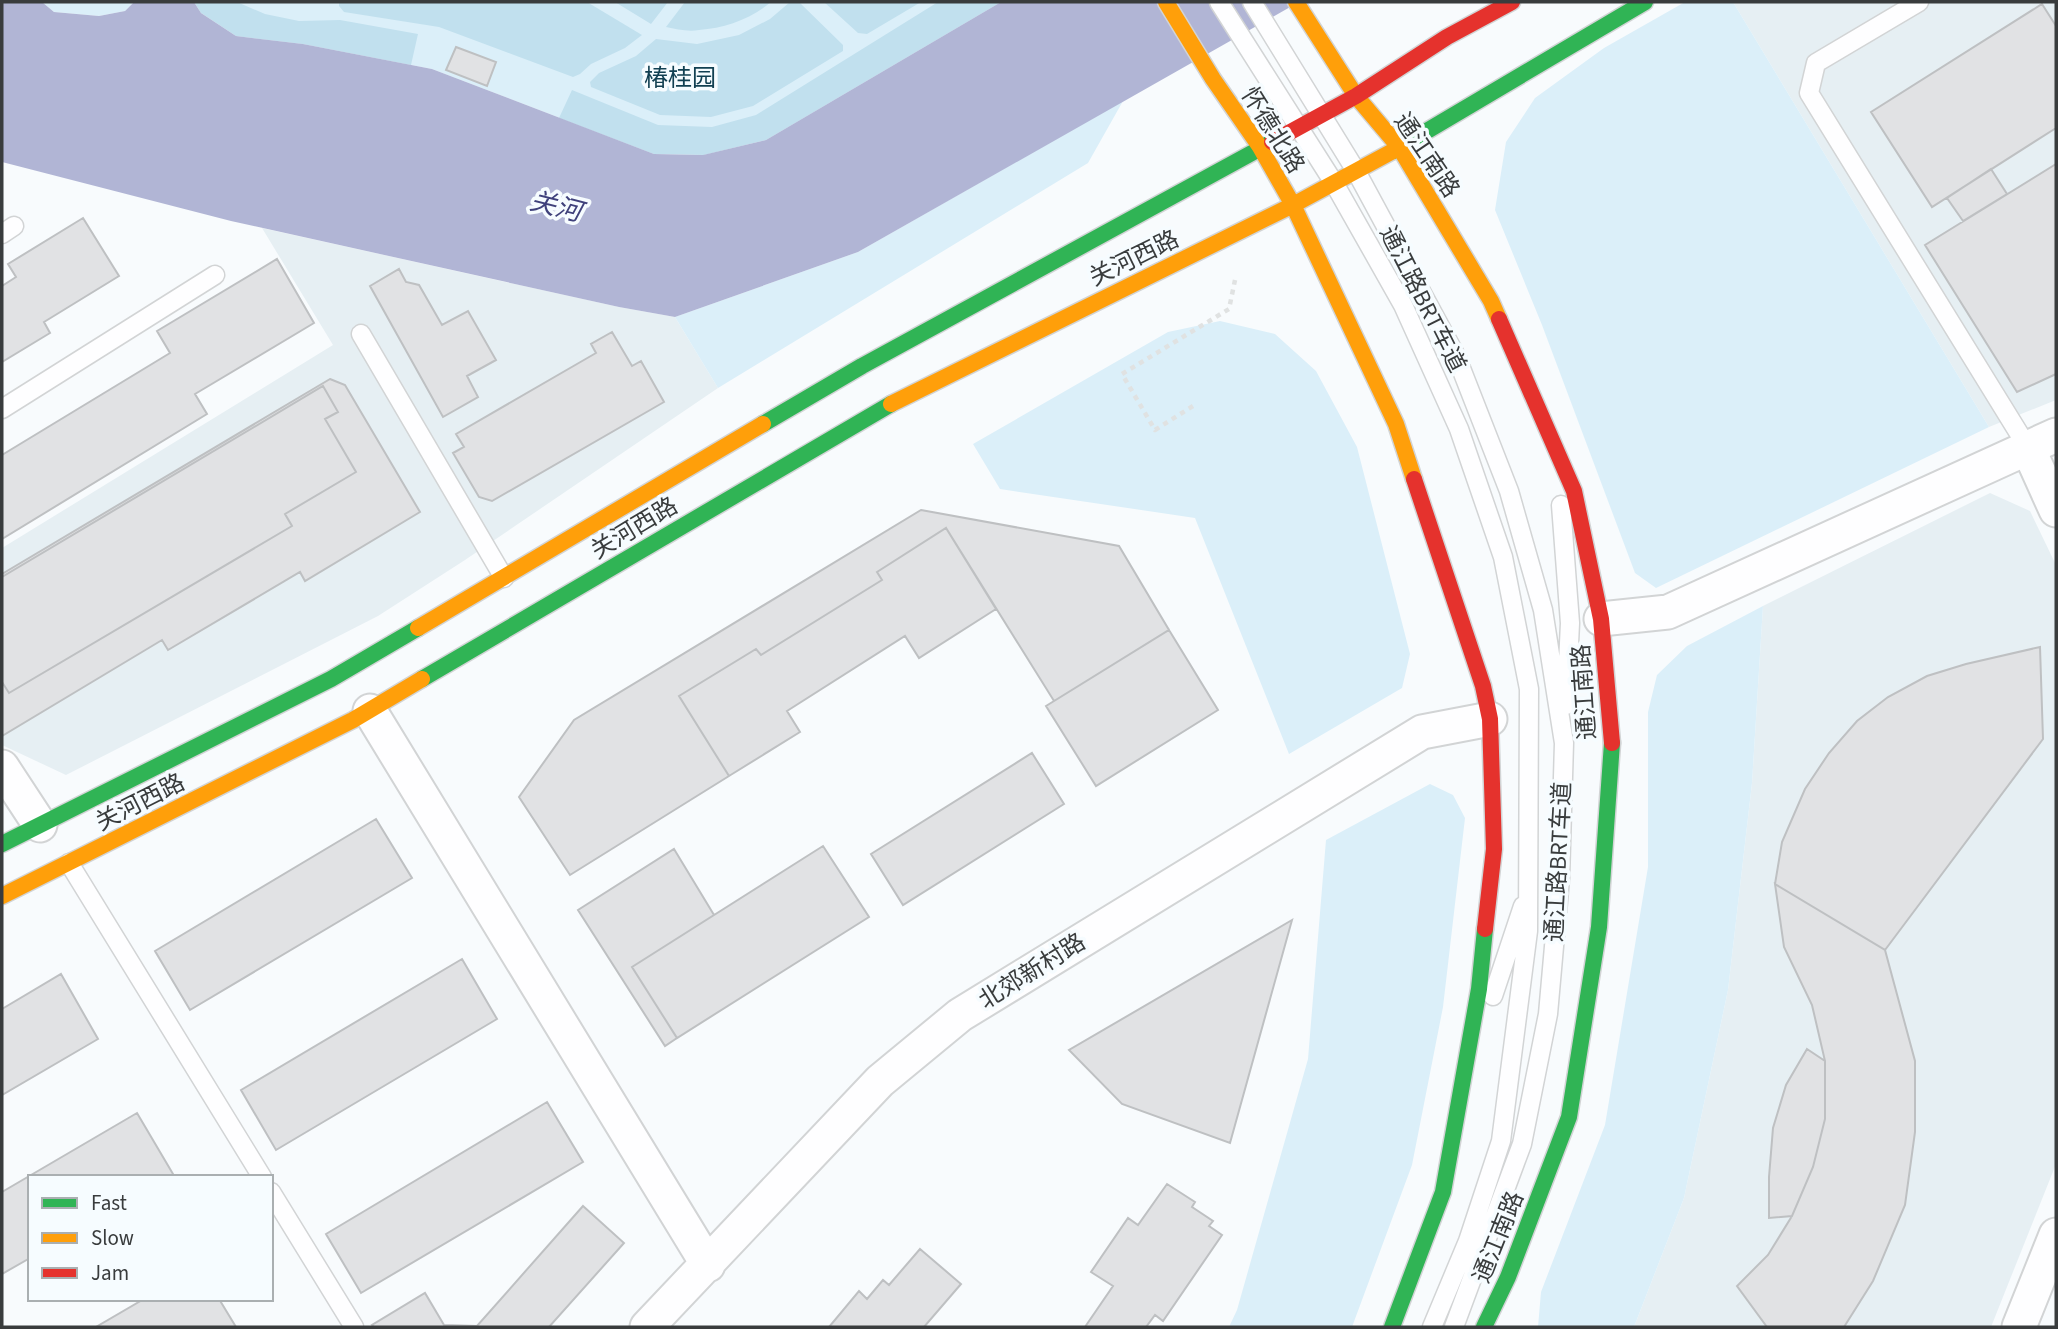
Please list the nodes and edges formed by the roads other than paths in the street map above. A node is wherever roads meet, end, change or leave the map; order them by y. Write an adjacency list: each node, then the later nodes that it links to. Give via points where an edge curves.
1 (1166, 2): 11 (main road, 怀德北路)
2 (1219, 2): 10 (lane, 通江路BRT车道)
3 (1252, 2): 9 (lane, 通江路BRT车道)
4 (1296, 2): 8 (main road)
5 (1512, 2): 8 (main road, via 1447,37)
6 (1645, 2): 12 (main road)
7 (1919, 2): 20 (lane, via 1816,64 1809,93)
8 (1356, 96): 9 (main road, 关河西路); 12 (main road, 通江南路)
9 (1321, 114): 10 (main road, 关河西路); 13 (lane, 通江路BRT车道)
10 (1297, 127): 11 (main road, 关河西路); 14 (lane, 通江路BRT车道)
11 (1260, 147): 15 (main road, 怀德北路); 22 (main road, 关河西路, via 862,366)
12 (1399, 147): 13 (main road); 18 (main road, 通江南路, via 1491,301)
13 (1356, 171): 14 (main road, 关河西路); 26 (lane, 通江路BRT车道, via 1457,358 1509,491 1543,610)
14 (1334, 183): 15 (main road, 关河西路); 31 (lane, 通江路BRT车道, via 1403,306 1459,429 1503,557 1529,689)
15 (1293, 205): 24 (main road, 关河西路, via 884,407); 25 (main road, via 1396,424)
16 (215, 275): 19 (lane)
17 (361, 334): 22 (lane)
18 (1535, 401): 23 (main road, 通江南路, via 1574,491); 26 (lane, via 1560,498 1570,623)
19 (2, 409)
20 (2042, 441): 21 (street); 23 (street, via 1668,612)
21 (2056, 510)
22 (504, 578): 28 (main road, 关河西路, via 331,679)
23 (1601, 619): 39 (main road, 通江南路, via 1612,742 1599,927 1569,1117)
24 (370, 711): 30 (main road, 关河西路); 38 (street)
25 (1490, 719): 33 (main road, via 1494,849 1479,989); 38 (street, 北郊新村路, via 1422,732 960,1015 880,1081)
26 (1564, 743): 34 (lane, 通江路BRT车道, via 1560,879 1548,1014)
27 (2, 767): 28 (street)
28 (40, 825): 29 (main road, 关河西路)
29 (2, 844)
30 (69, 863): 32 (main road, 关河西路); 35 (lane)
31 (1528, 889): 33 (lane); 43 (lane, 通江路BRT车道, via 1528,931 1501,1142 1468,1241)
32 (2, 897)
33 (1461, 1090): 42 (main road, via 1443,1192)
34 (1515, 1162): 39 (lane); 44 (lane, 通江路BRT车道)
35 (261, 1175)
36 (273, 1195): 40 (lane)
37 (2056, 1235): 46 (street)
38 (708, 1265): 41 (street, 北郊新村路)
39 (1508, 1276): 45 (main road, 通江南路)
40 (354, 1327)
41 (647, 1327)
42 (1392, 1327)
43 (1432, 1327)
44 (1454, 1327)
45 (1484, 1327)
46 (2019, 1327)

